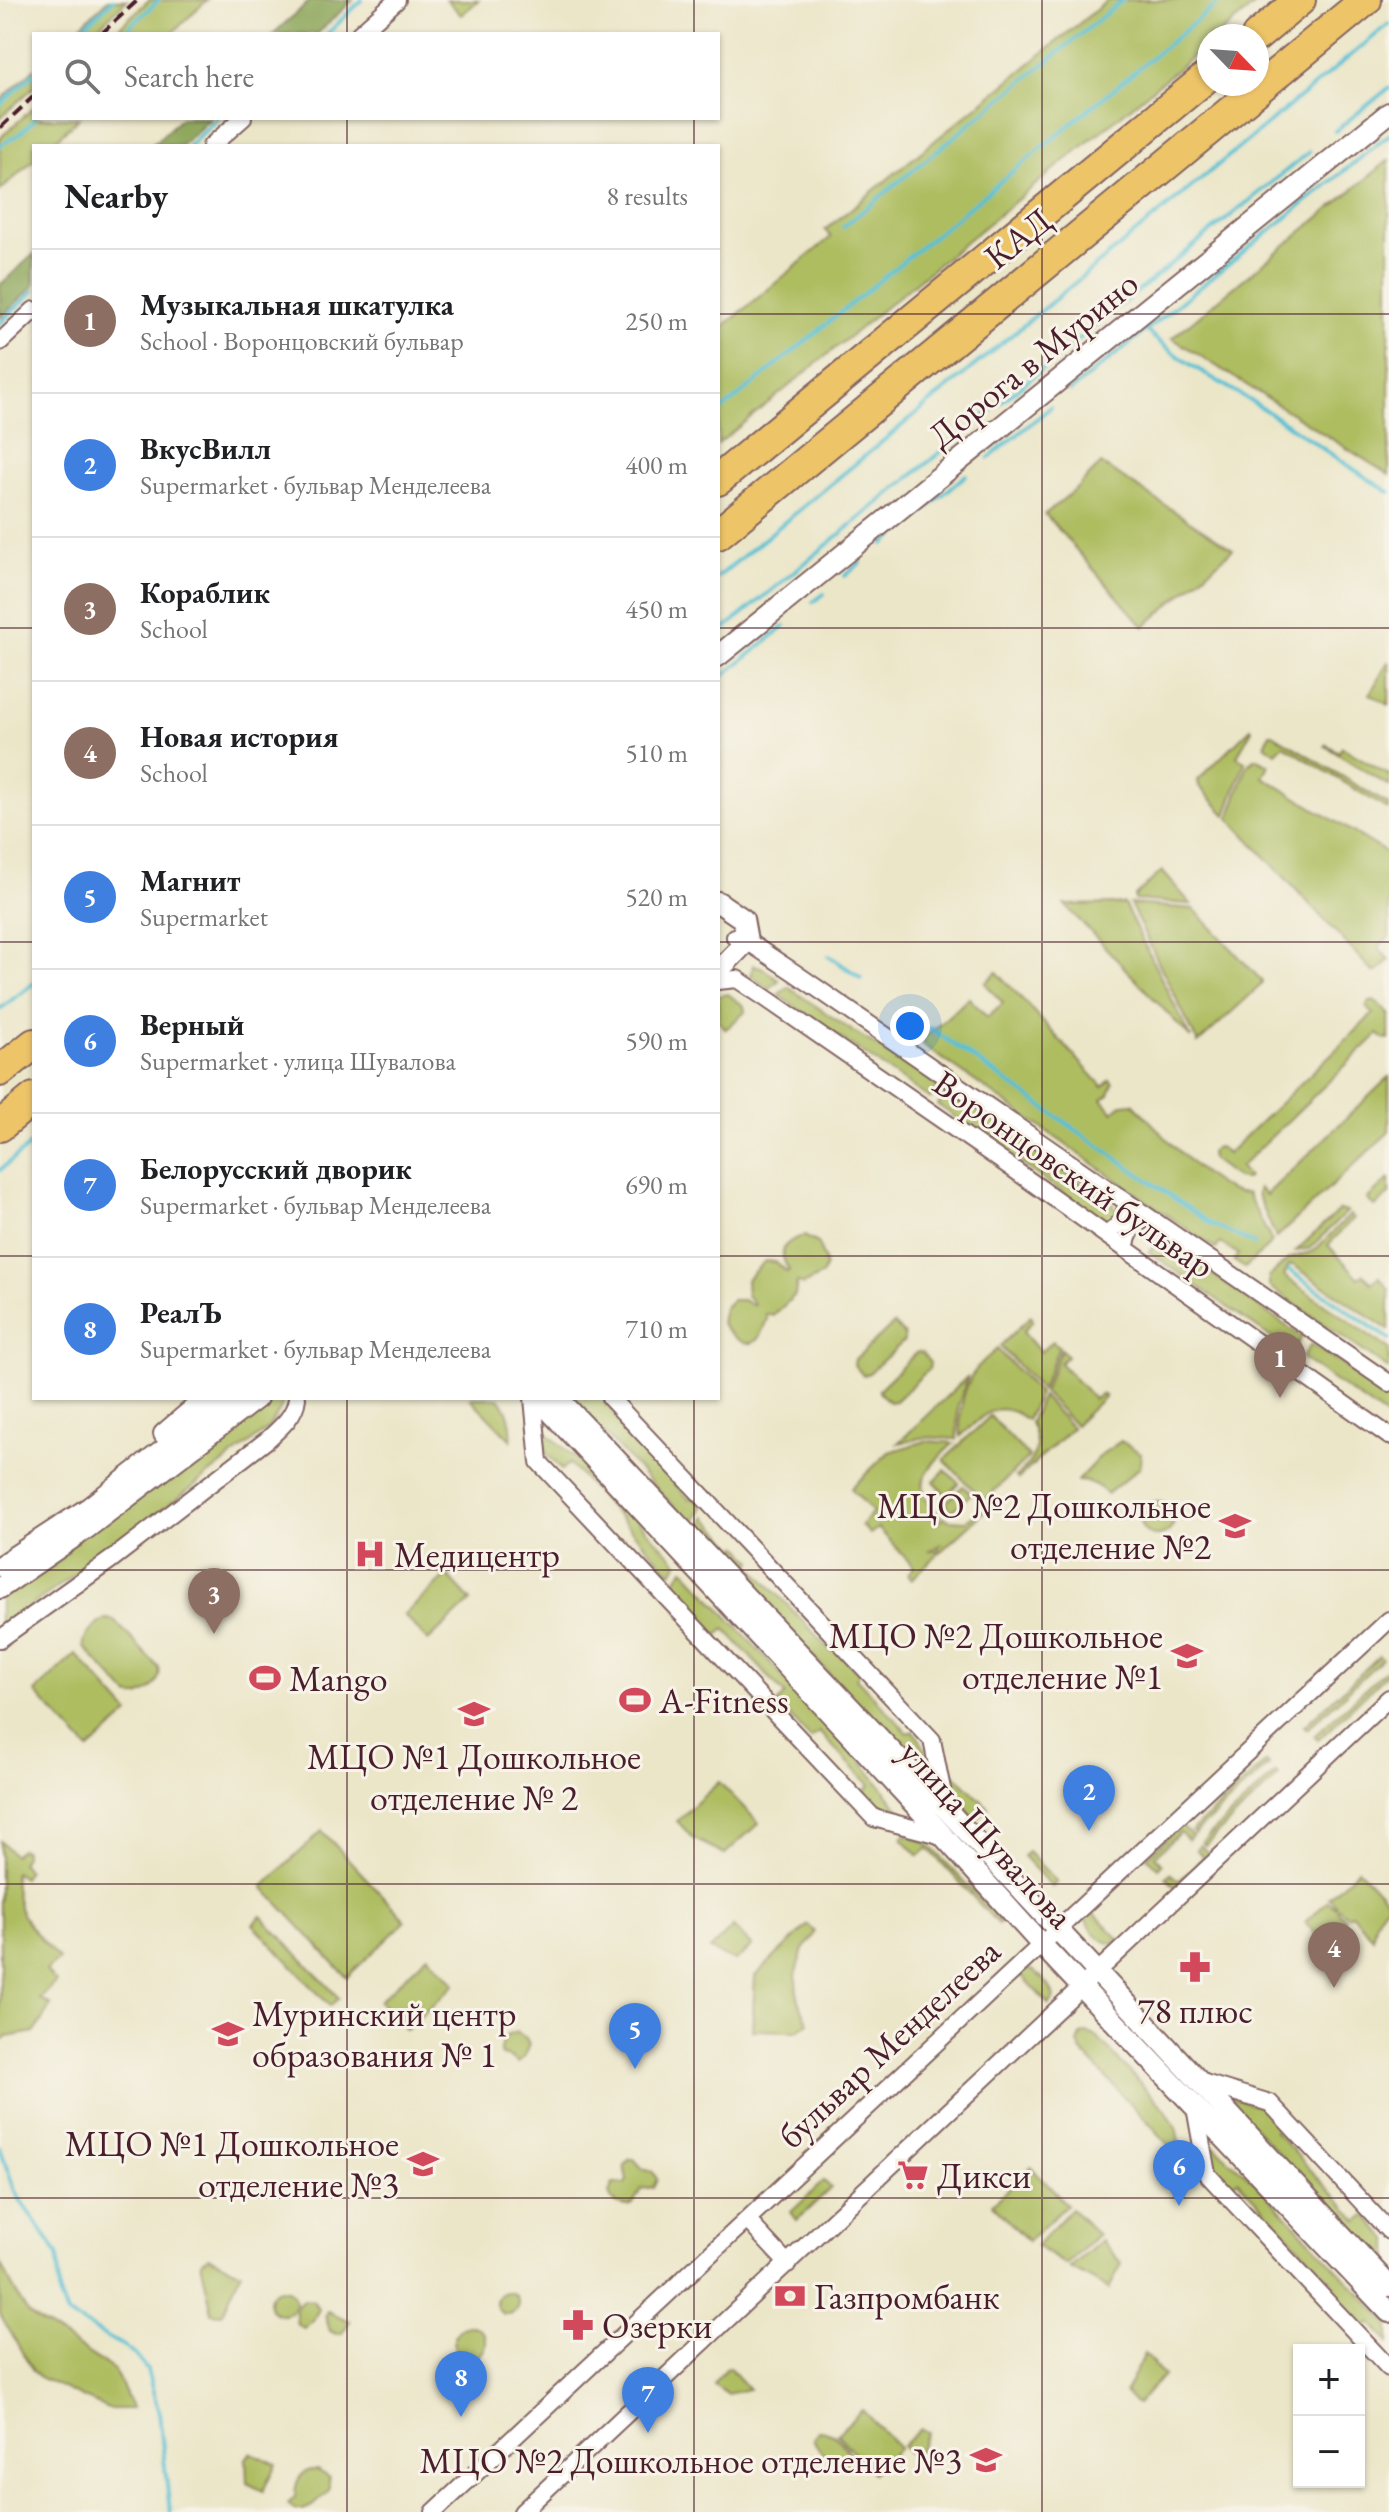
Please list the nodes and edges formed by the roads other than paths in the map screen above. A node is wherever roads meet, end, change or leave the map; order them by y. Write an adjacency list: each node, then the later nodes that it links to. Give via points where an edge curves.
1 (397, 0): 5 (street)
2 (1300, 0): 4 (highway)
3 (1366, 0): 13 (highway, КАД)
4 (1269, 26)
5 (361, 32)
6 (1197, 85): 12 (highway, КАД)
7 (1389, 113): 14 (street, Дорога в Мурино)
8 (241, 120): 9 (street)
9 (213, 144)
10 (32, 312): 11 (street)
11 (0, 342)
12 (720, 478)
13 (720, 532)
14 (720, 654)
15 (720, 904): 16 (street)
16 (746, 937): 17 (street); 18 (street); 19 (street, via 749,948 736,960); 28 (street, Воронцовский бульвар)
17 (720, 952)
18 (720, 969)
19 (737, 979): 20 (street); 30 (street, Воронцовский бульвар)
20 (720, 981)
21 (32, 1038): 23 (street)
22 (32, 1046): 24 (highway)
23 (0, 1057)
24 (0, 1071)
25 (32, 1100): 27 (highway)
26 (32, 1115): 27 (street)
27 (0, 1127)
28 (1127, 1202): 29 (street, Воронцовский бульвар); 30 (street, via 1117,1228)
29 (1148, 1217): 31 (street, via 1127,1235); 32 (street, Воронцовский бульвар)
30 (1106, 1235): 31 (street, Воронцовский бульвар)
31 (1125, 1249): 41 (street, Воронцовский бульвар)
32 (1389, 1383)
33 (204, 1400): 42 (street)
34 (228, 1400): 42 (street, via 90,1507)
35 (254, 1400): 44 (street)
36 (297, 1400): 46 (street, via 267,1440)
37 (535, 1400): 49 (street, via 539,1462 874,1818)
38 (537, 1400): 49 (street, улица Шувалова)
39 (560, 1400): 48 (street, улица Шувалова)
40 (612, 1400): 48 (street, via 932,1740)
41 (1389, 1436)
42 (48, 1532): 43 (street)
43 (0, 1566)
44 (0, 1588)
45 (1389, 1620): 50 (street, бульвар Менделеева)
46 (0, 1639)
47 (1389, 1698): 52 (street)
48 (946, 1809): 50 (street, улица Шувалова)
49 (943, 1836): 51 (street, улица Шувалова)
50 (1058, 1929): 51 (street, бульвар Менделеева); 52 (street, улица Шувалова)
51 (1041, 1944): 53 (street, улица Шувалова); 56 (street, бульвар Менделеева)
52 (1098, 1972): 53 (street); 54 (street, улица Шувалова)
53 (1082, 1987): 55 (street, улица Шувалова); 58 (street)
54 (1198, 2081): 57 (street, via 1270,2103); 59 (street, улица Шувалова)
55 (1195, 2107): 60 (street, улица Шувалова); 61 (street, via 1207,2174)
56 (747, 2220): 58 (street); 62 (street, бульвар Менделеева)
57 (1389, 2231)
58 (788, 2264): 63 (street)
59 (1389, 2286)
60 (1389, 2312)
61 (1389, 2368)
62 (434, 2512)
63 (522, 2512)

